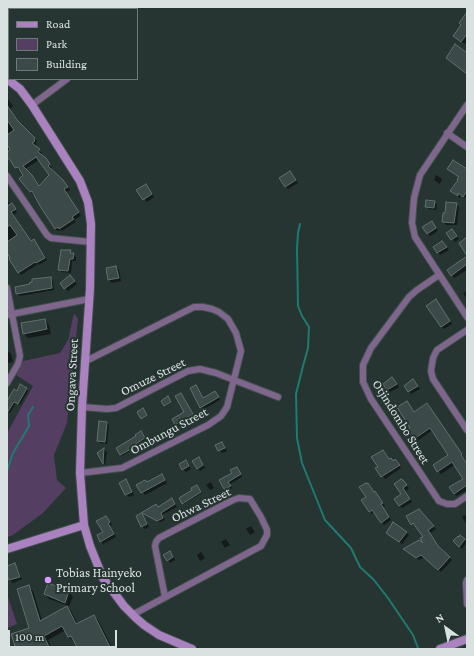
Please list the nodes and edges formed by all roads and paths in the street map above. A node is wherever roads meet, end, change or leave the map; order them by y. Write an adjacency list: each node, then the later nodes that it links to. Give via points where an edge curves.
1 (8, 80): 3 (street, Ongava Street, via 20,89)
2 (66, 80): 3 (street)
3 (32, 105): 8 (street, Ongava Street, via 80,181 88,202)
4 (467, 105): 5 (street)
5 (447, 133): 6 (street); 9 (street, via 420,175 414,198 412,223 414,237)
6 (467, 147)
7 (7, 176): 8 (street, via 47,235 51,238)
8 (90, 242): 11 (street, Ongava Street)
9 (439, 275): 13 (street); 22 (street, Otjindombo Street, via 409,297 371,348 363,365 363,382 371,399 440,501 451,504)
10 (7, 288): 12 (street)
11 (89, 299): 12 (street); 15 (street, Ongava Street)
12 (9, 315): 17 (street, via 20,356)
13 (467, 317)
14 (467, 330): 20 (street, via 437,350 432,358 431,371 433,379)
15 (84, 362): 16 (street, Ombungu Street, via 187,310 204,306 225,316 236,333 241,351); 19 (street, Ongava Street)
16 (234, 379): 18 (street, Omuze Street); 19 (street, Omuze Street, via 205,369 195,369 116,408); 21 (street, Ombungu Street, via 224,414 208,425 122,468)
17 (7, 383)
18 (278, 397)
19 (82, 406): 21 (street, Ongava Street)
20 (467, 430)
21 (80, 473): 23 (street, Ongava Street)
22 (467, 496)
23 (84, 525): 24 (street); 28 (street, Ongava Street, via 99,572)
24 (7, 549)
25 (467, 580): 27 (street)
26 (165, 597): 26 (street, Ohwa Street, via 261,546 267,530 250,500 233,500 159,538 154,546); 28 (street, Ohwa Street)
27 (467, 604)
28 (132, 614): 30 (street, Ongava Street, via 144,625)
29 (467, 639): 32 (street)
30 (183, 648): 31 (street, Ongava Street)
31 (192, 649)
32 (440, 649)

